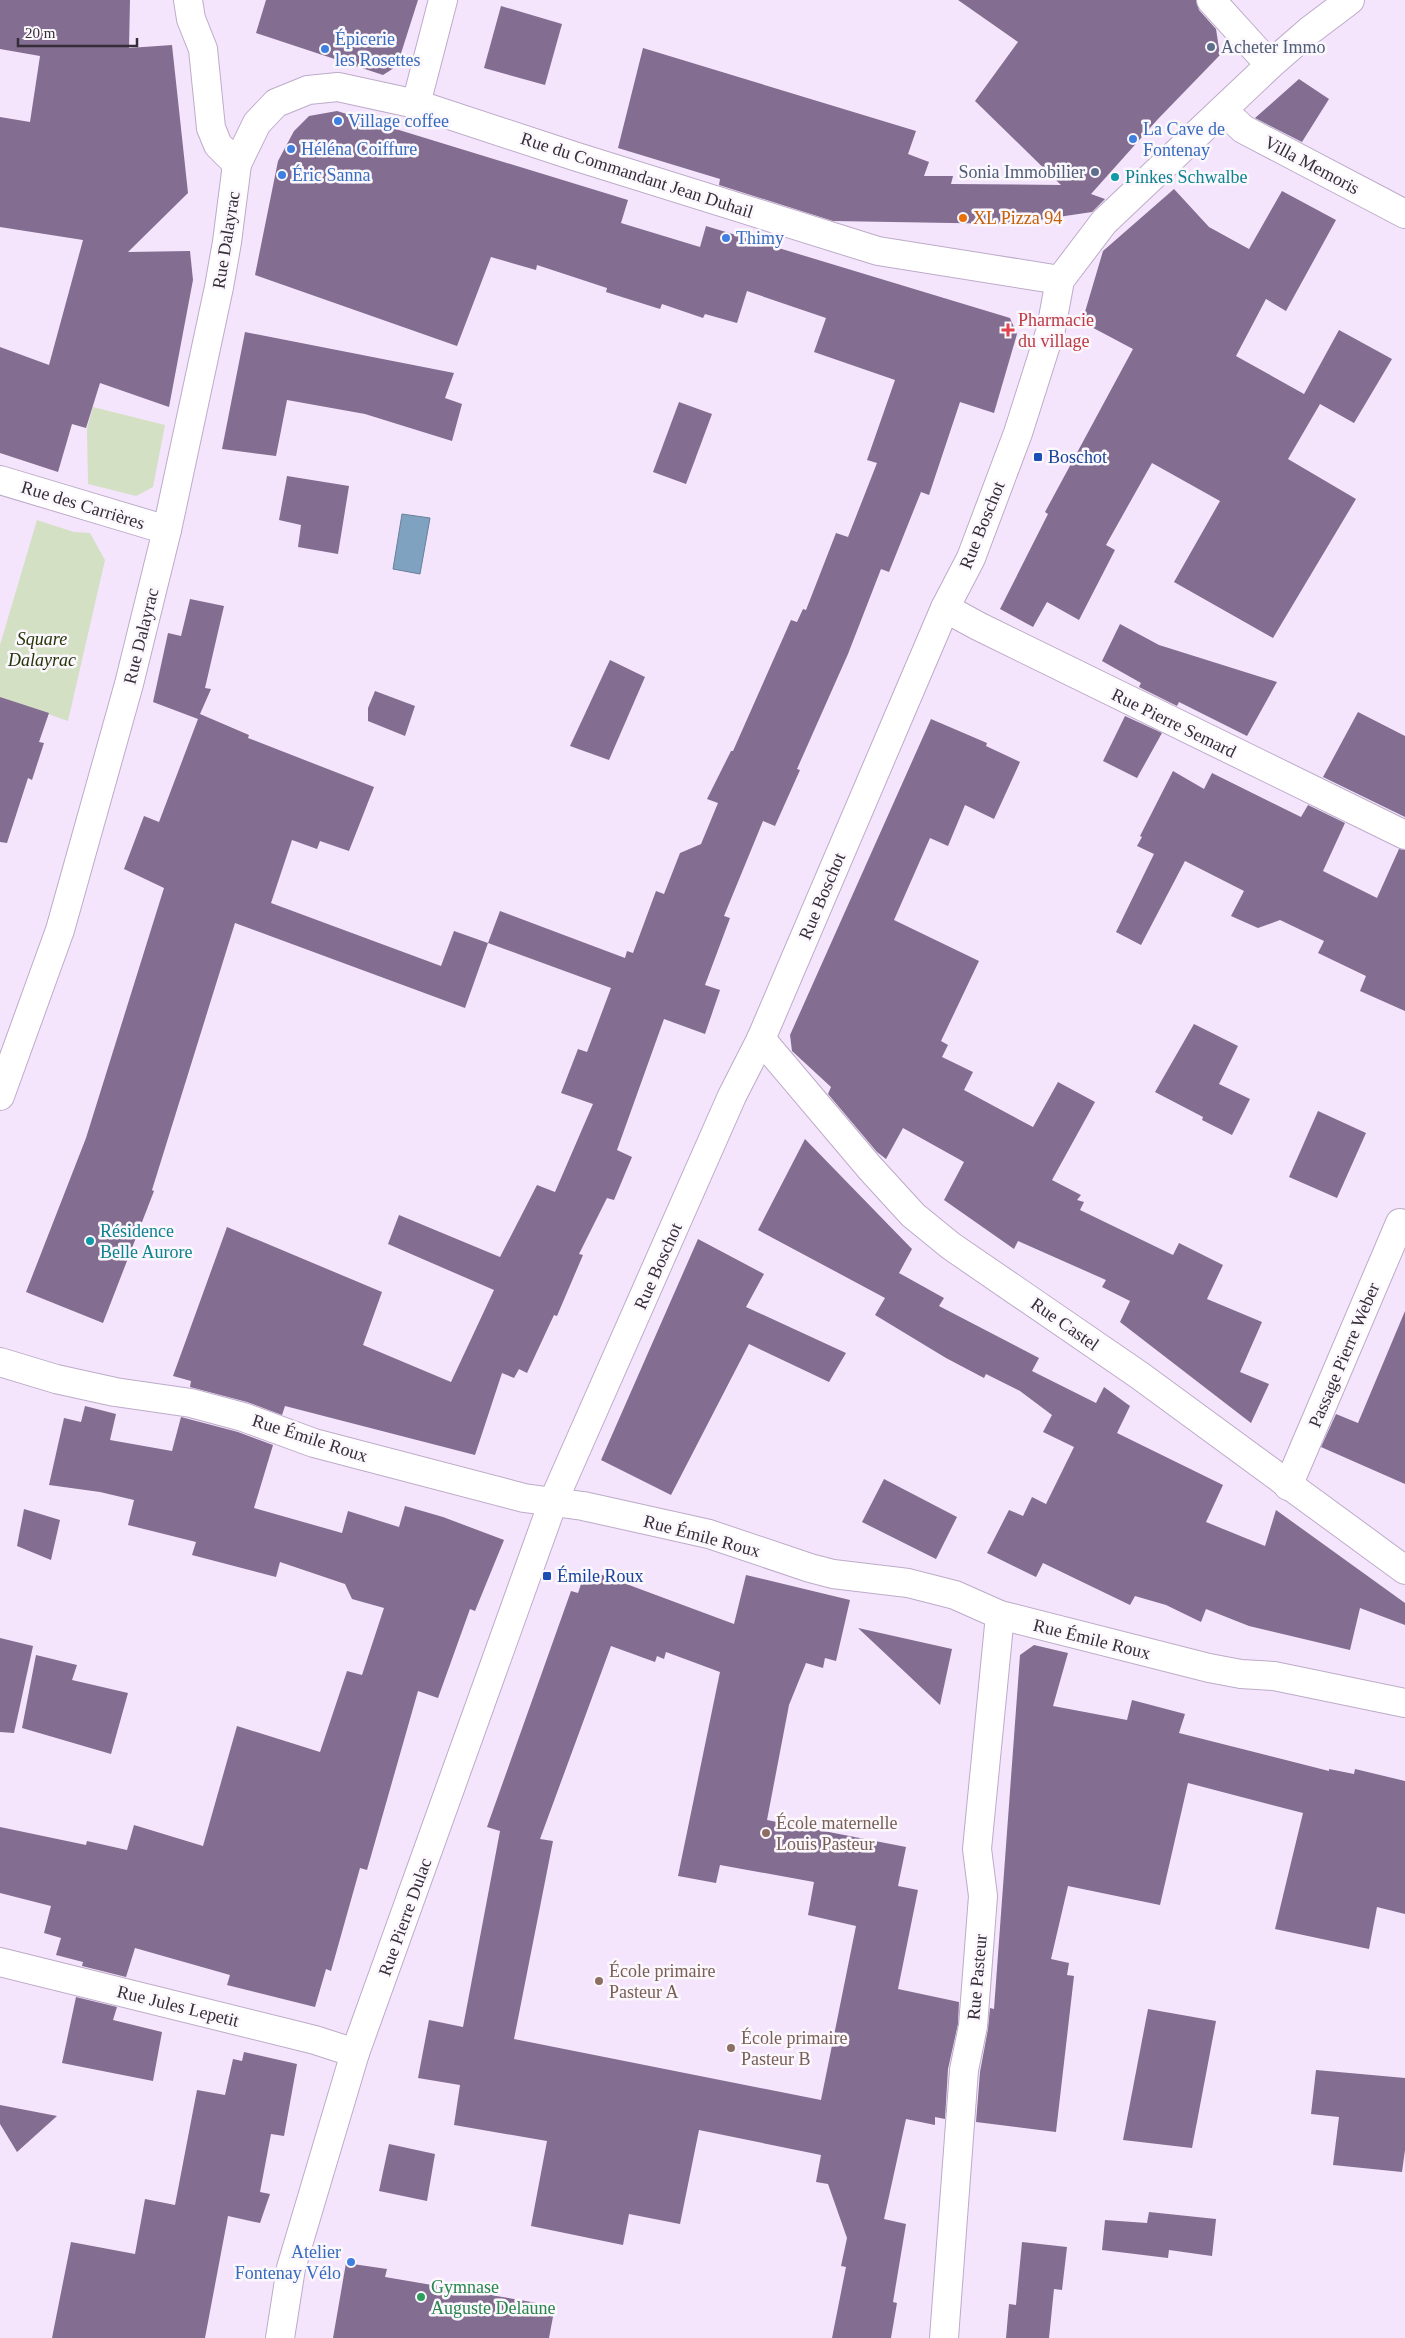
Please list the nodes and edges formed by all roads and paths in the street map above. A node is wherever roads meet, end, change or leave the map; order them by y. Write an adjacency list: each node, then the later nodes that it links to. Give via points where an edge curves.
1 (188, 0): 8 (street, via 191,19 203,49 211,128 218,145)
2 (443, 0): 6 (street)
3 (1211, 0): 5 (street)
4 (1350, 0): 5 (street)
5 (1270, 65): 7 (street)
6 (416, 104): 8 (street, Rue du Commandant Jean Duhail, via 338,87 295,94 276,103 256,123); 10 (street, Rue du Commandant Jean Duhail, via 878,251)
7 (1223, 110): 9 (street, Villa Memoris, via 1243,130); 10 (street, via 1104,222)
8 (237, 164): 12 (street, Rue Dalayrac, via 219,287)
9 (1405, 214)
10 (1060, 280): 13 (street, Rue Boschot, via 1051,329 1018,433 971,558)
11 (0, 480): 12 (street, Rue des Carrières)
12 (166, 530): 16 (street, Rue Dalayrac, via 129,684 60,930)
13 (945, 608): 14 (street, Rue Pierre Semard); 15 (street, Rue Boschot)
14 (1405, 835)
15 (761, 1039): 19 (street, Rue Castel, via 913,1215 951,1246 1139,1375); 20 (street, Rue Boschot, via 732,1096)
16 (0, 1096)
17 (1400, 1223): 19 (street, Passage Pierre Weber)
18 (0, 1362): 20 (street, Rue Émile Roux, via 115,1392 191,1403 243,1417 314,1444 524,1498)
19 (1288, 1486): 21 (street, Rue Castel)
20 (554, 1502): 22 (street, Rue Émile Roux, via 709,1534 833,1574 908,1583 955,1595); 25 (street, Rue Pierre Dulac)
21 (1405, 1570)
22 (1000, 1615): 23 (street, Rue Émile Roux, via 1209,1668 1274,1676); 27 (street, Rue Pasteur, via 977,1850 983,1896 973,2026 963,2080)
23 (1405, 1703)
24 (0, 1962): 25 (street, Rue Jules Lepetit, via 315,2040)
25 (355, 2053): 26 (street, Rue Pierre Dulac, via 291,2268)
26 (280, 2338)
27 (944, 2338)

